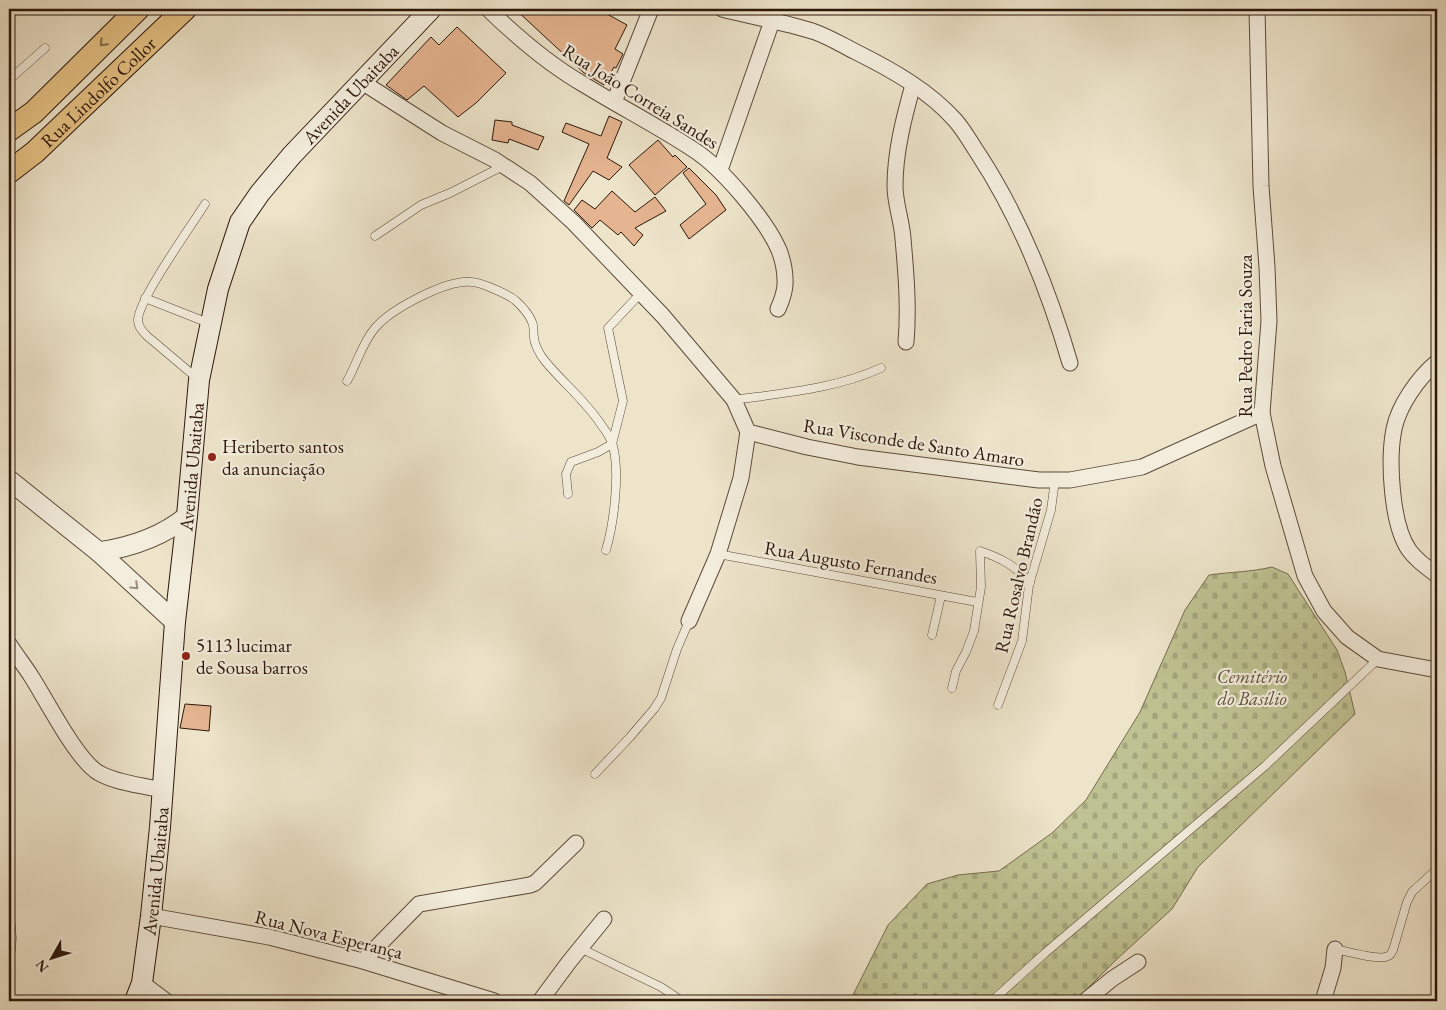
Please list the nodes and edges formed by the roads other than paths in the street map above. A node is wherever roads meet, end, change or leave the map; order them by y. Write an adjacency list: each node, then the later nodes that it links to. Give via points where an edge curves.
1 (138, 9): 14 (main road, Rua Lindolfo Collor, one-way to 14, via 34,112)
2 (185, 9): 17 (main road, Rua Lindolfo Collor, via 35,152)
3 (431, 9): 11 (main road, Avenida Ubaitaba)
4 (488, 9): 13 (street, Rua João Correia Sandes, via 550,62)
5 (651, 9): 13 (street)
6 (722, 9): 8 (street)
7 (1257, 9): 31 (street, Rua Pedro Faria Souza, via 1268,320)
8 (772, 21): 12 (street, via 815,32); 16 (street)
9 (45, 48): 10 (lane)
10 (9, 80)
11 (362, 82): 15 (street, via 442,133); 23 (main road, Avenida Ubaitaba, via 292,155 240,222 218,289)
12 (913, 85): 24 (street, via 901,132 895,186 903,237); 26 (street, via 956,121 992,176 1026,243 1058,322)
13 (614, 102): 16 (street, Rua João Correia Sandes, via 695,150)
14 (9, 130)
15 (503, 166): 19 (lane, via 421,205); 20 (street, via 530,183 562,212)
16 (720, 170): 22 (street, Rua João Correia Sandes, via 759,217 780,252 785,280)
17 (9, 172)
18 (205, 204): 21 (lane)
19 (375, 236)
20 (641, 293): 30 (street); 33 (lane, via 608,328 623,401)
21 (145, 298): 23 (lane); 28 (lane, via 138,318 142,331)
22 (778, 310)
23 (211, 324): 28 (main road, Avenida Ubaitaba)
24 (906, 342)
25 (1437, 362): 41 (street, via 1426,371 1402,409 1394,429 1391,477 1397,523 1408,549)
26 (1070, 363)
27 (881, 368): 30 (lane, via 846,382)
28 (200, 380): 37 (main road, Avenida Ubaitaba)
29 (347, 381): 33 (lane, via 364,345 389,315 430,292 470,281 486,284 515,299 526,312 543,359 587,406)
30 (734, 400): 32 (street)
31 (1262, 413): 35 (street, Rua Visconde de Santo Amaro, via 1142,467); 49 (street, Rua Pedro Faria Souza, via 1273,466 1305,576 1324,611 1347,637)
32 (748, 432): 35 (street, Rua Visconde de Santo Amaro, via 858,457); 40 (street, via 741,478)
33 (612, 444): 36 (lane, via 571,462 566,474); 38 (lane, via 616,468 612,528)
34 (9, 480): 39 (street)
35 (1055, 480): 42 (lane, Rua Rosalvo Brandão, via 1051,510)
36 (568, 494)
37 (187, 516): 39 (street, via 147,540); 46 (main road, Avenida Ubaitaba)
38 (606, 550)
39 (100, 552): 46 (street, one-way to 46)
40 (718, 554): 43 (lane, Rua Augusto Fernandes); 45 (street)
41 (1437, 575)
42 (1030, 583): 44 (lane, via 1011,564 980,551); 52 (lane, Rua Rosalvo Brandão, via 1022,641)
43 (941, 596): 44 (lane, Rua Augusto Fernandes); 47 (lane)
44 (977, 602): 51 (lane, via 974,631)
45 (689, 621): 53 (lane, via 654,710)
46 (175, 622): 54 (main road, Avenida Ubaitaba)
47 (932, 635)
48 (9, 644): 54 (street, via 90,767 116,780)
49 (1378, 659): 50 (street, Rua Pedro Faria Souza); 71 (lane, via 1265,766)
50 (1437, 670)
51 (952, 688)
52 (998, 704)
53 (595, 774)
54 (161, 790): 58 (main road, Avenida Ubaitaba)
55 (576, 843): 63 (street, via 530,885 419,904)
56 (1437, 869): 61 (lane, via 1412,892 1390,955 1374,956)
57 (9, 906): 62 (lane)
58 (151, 916): 63 (street, Rua Nova Esperança, via 269,937); 66 (main road, Avenida Ubaitaba)
59 (604, 919): 60 (street)
60 (580, 948): 69 (street); 70 (lane, via 661,987)
61 (1334, 949): 73 (street, via 1333,968)
62 (10, 955): 65 (lane)
63 (363, 961): 68 (street, Rua Nova Esperança)
64 (1138, 962): 72 (street)
65 (9, 970)
66 (139, 992): 67 (street)
67 (166, 1001)
68 (494, 1001)
69 (540, 1001)
70 (682, 1001)
71 (992, 1001)
72 (1085, 1001)
73 (1323, 1001)

